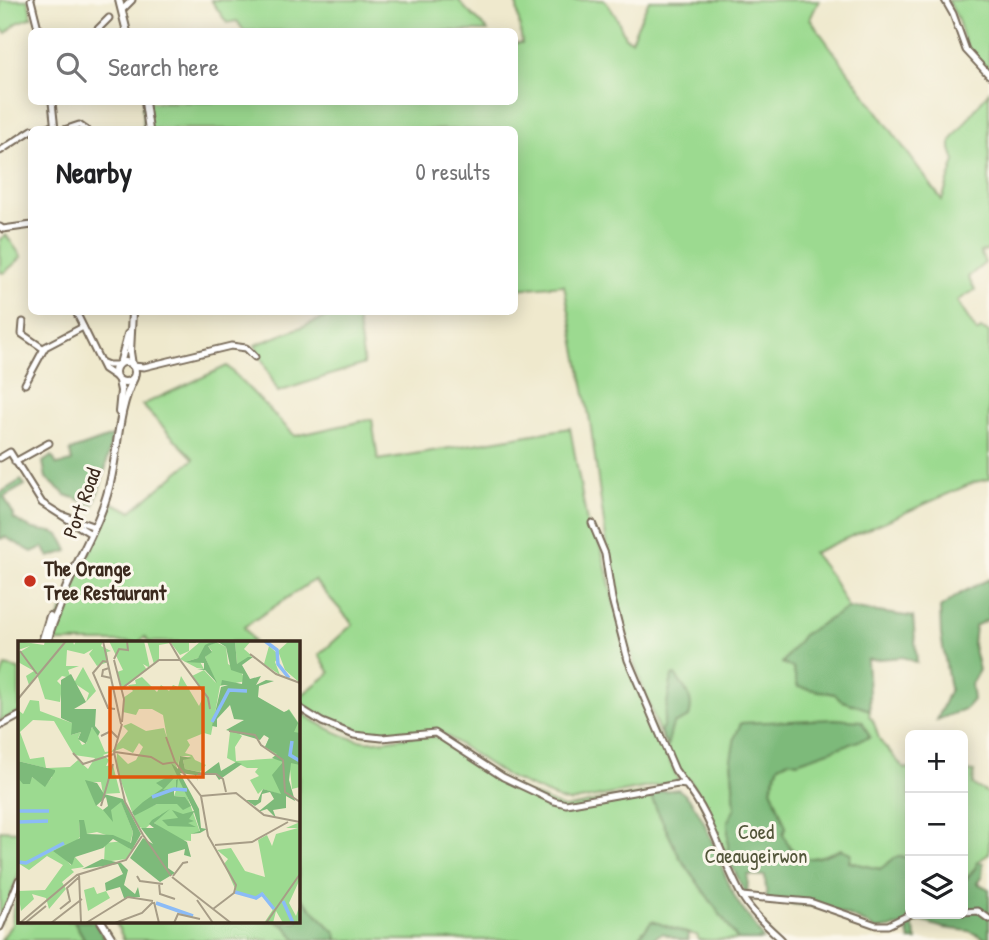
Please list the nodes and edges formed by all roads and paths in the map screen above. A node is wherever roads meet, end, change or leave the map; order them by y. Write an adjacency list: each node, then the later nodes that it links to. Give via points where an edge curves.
1 (31, 0): 7 (street)
2 (119, 0): 5 (main road)
3 (132, 0): 5 (street)
4 (944, 0): 10 (street, via 965,50)
5 (122, 10): 9 (main road)
6 (109, 18): 8 (street)
7 (37, 28)
8 (99, 28)
9 (126, 28)
10 (989, 75)
11 (52, 105): 13 (street)
12 (145, 105): 14 (main road)
13 (54, 126)
14 (148, 126)
15 (28, 133): 16 (street)
16 (0, 151)
17 (28, 226): 18 (street)
18 (1, 229)
19 (77, 315): 22 (street)
20 (132, 315): 23 (main road, Port Road)
21 (23, 322): 24 (street, via 22,334)
22 (83, 327): 24 (street); 26 (street)
23 (130, 329): 27 (main road, Port Road); 28 (main road, Port Road)
24 (44, 349): 32 (street)
25 (255, 357): 29 (street, via 246,348 231,346)
26 (101, 362): 27 (street); 31 (street)
27 (119, 364): 28 (main road); 31 (main road, Port Road)
28 (133, 365): 29 (street); 30 (main road, Port Road)
29 (144, 367): 30 (street)
30 (134, 377): 31 (main road, via 128,382); 33 (main road, Port Road)
31 (117, 379): 33 (main road, Port Road)
32 (25, 384)
33 (120, 421): 38 (main road, Port Road, via 113,472)
34 (49, 443): 36 (street)
35 (0, 458): 36 (street, via 10,452)
36 (15, 461): 38 (street, via 42,503)
37 (592, 523): 45 (street, via 604,554 628,660 675,771)
38 (93, 531): 39 (main road, Port Road)
39 (64, 594): 40 (main road, Port Road); 41 (main road, Port Road)
40 (41, 641)
41 (48, 641)
42 (299, 708): 45 (street, via 354,735 382,738 435,733 503,777 566,804)
43 (18, 717): 44 (street)
44 (0, 726)
45 (686, 785): 47 (street)
46 (18, 882): 52 (street)
47 (742, 896): 49 (street, via 810,902 876,925); 54 (street)
48 (968, 912): 50 (street, via 978,911)
49 (905, 917)
50 (989, 919)
51 (102, 922): 53 (main road)
52 (0, 927)
53 (113, 940)
54 (782, 940)

